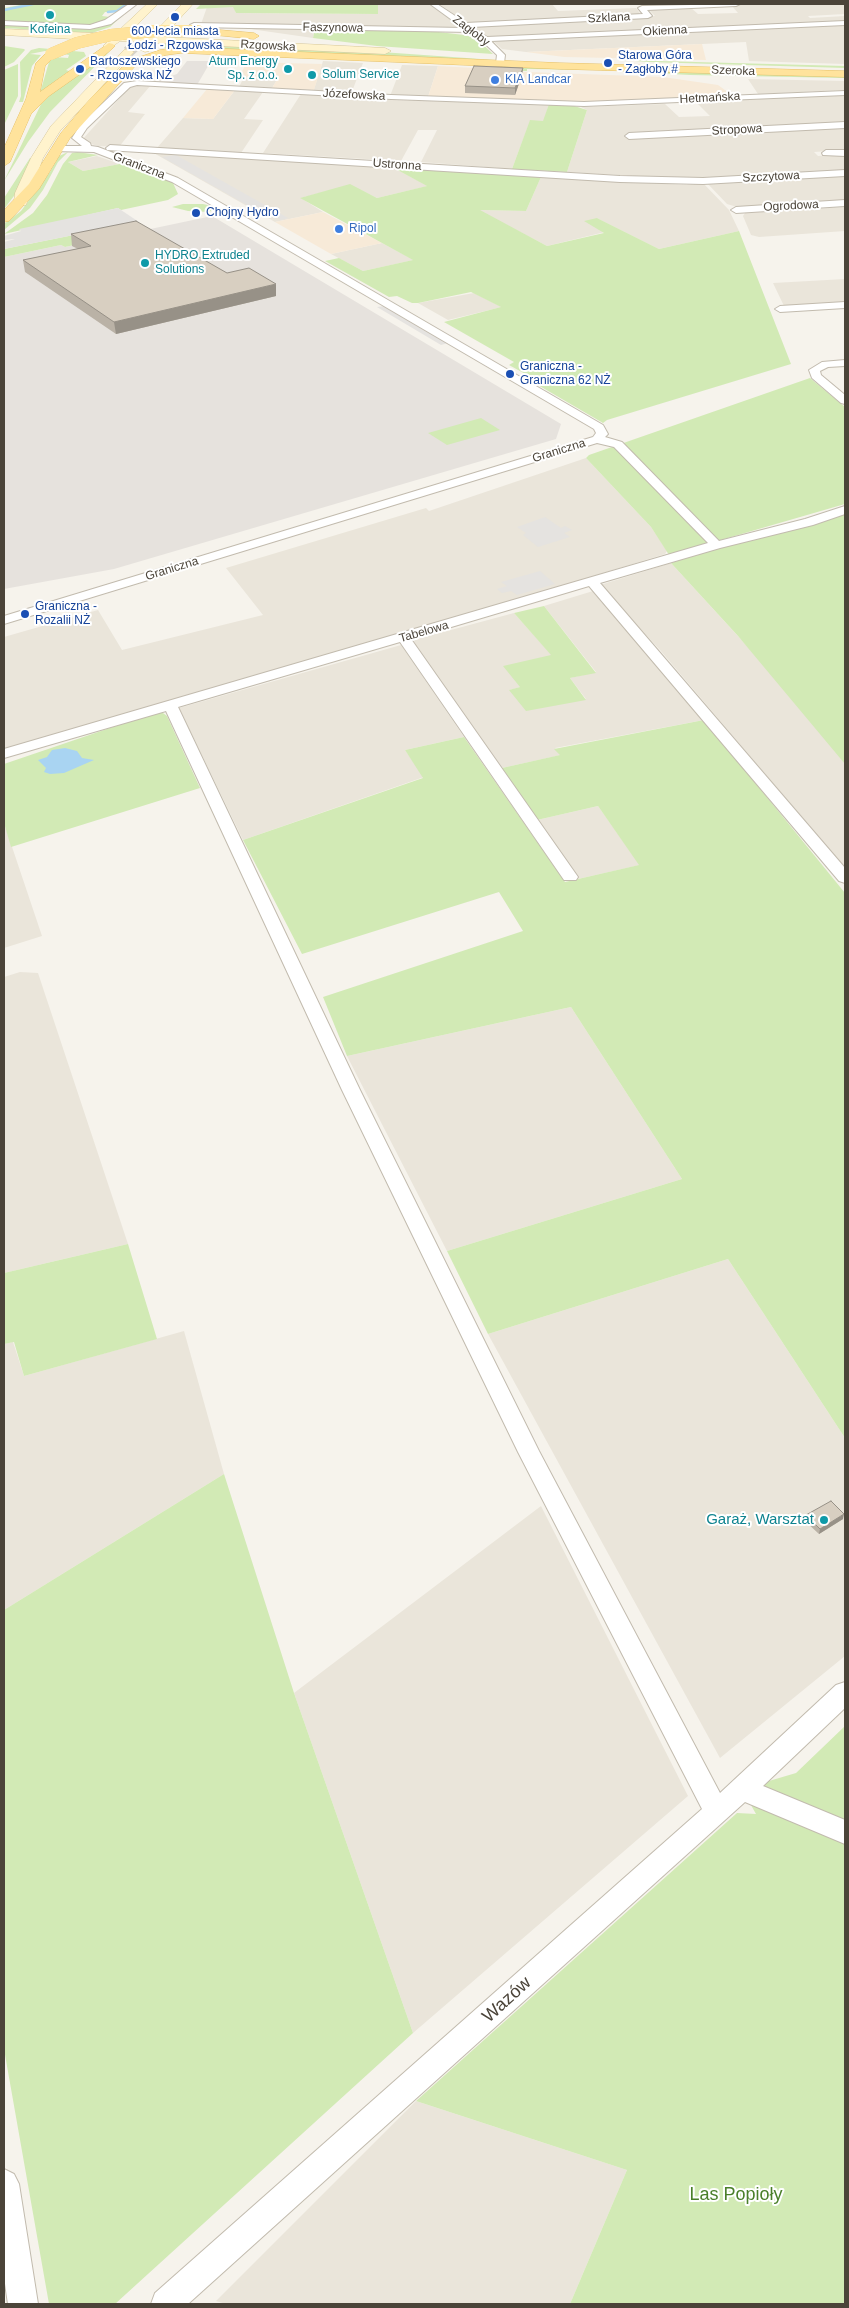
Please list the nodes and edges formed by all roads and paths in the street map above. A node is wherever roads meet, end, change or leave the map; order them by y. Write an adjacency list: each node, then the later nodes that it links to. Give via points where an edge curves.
1 (133, 4): 10 (street, via 108,22 95,26 70,28)
2 (153, 4): 18 (main road)
3 (165, 4): 18 (main road)
4 (176, 4): 18 (main road)
5 (188, 4): 14 (main road)
6 (433, 4): 12 (street, Zagłoby)
7 (736, 4): 12 (street, Szklana, via 642,8 648,16)
8 (845, 15): 9 (street)
9 (813, 16)
10 (4, 23)
11 (845, 23): 20 (street, Okienna)
12 (465, 25): 15 (street, Zagłoby)
13 (196, 28): 15 (street, Faszynowa); 25 (main road); 32 (main road, bridge, via 111,35 76,43 51,54 40,66)
14 (164, 30): 18 (main road); 22 (main road, via 174,38)
15 (473, 30): 20 (street, Zagłoby)
16 (4, 32): 17 (main road, Rzgowska)
17 (71, 36): 18 (main road); 23 (main road, Rzgowska)
18 (142, 37): 22 (main road, Rzgowska); 23 (main road); 23 (main road, Rzgowska); 23 (main road); 24 (main road, Rzgowska)
19 (4, 39): 21 (main road, Rzgowska)
20 (485, 39): 27 (street, Zagłoby, via 502,55)
21 (59, 43): 23 (main road, Rzgowska); 26 (main road, via 89,49 95,53)
22 (209, 43): 25 (main road, Rzgowska)
23 (121, 50): 24 (main road, via 154,54); 26 (main road); 35 (main road); 40 (main road, via 52,118); 43 (main road, via 55,129 37,158)
24 (181, 50): 27 (main road, Rzgowska)
25 (385, 52): 27 (main road, Rzgowska)
26 (95, 58): 32 (main road, via 45,93)
27 (501, 61): 28 (main road, Szeroka); 29 (main road, Szeroka)
28 (845, 70)
29 (845, 74)
30 (845, 92): 31 (street, Hetmańska)
31 (576, 104): 36 (street, Józefowska, via 134,83 127,85 95,114 76,138)
32 (24, 118): 39 (main road)
33 (845, 125): 34 (street, Stropowa)
34 (629, 136)
35 (56, 149): 36 (street, Graniczna); 43 (main road)
36 (91, 149): 42 (street, Ustronna); 51 (street, Graniczna, via 151,169 220,206 599,427 602,434)
37 (845, 152): 38 (street)
38 (826, 154)
39 (4, 162)
40 (22, 162)
41 (845, 173): 42 (street, Szczytowa)
42 (697, 181)
43 (21, 202): 46 (main road)
44 (845, 203): 45 (street, Ogrodowa)
45 (736, 210)
46 (4, 218)
47 (845, 305): 48 (street)
48 (780, 309)
49 (845, 363): 50 (street, via 826,364 814,370 816,376)
50 (845, 401)
51 (598, 439): 53 (street, via 618,444); 55 (street, Graniczna)
52 (845, 510): 53 (street, Tabelowa)
53 (716, 545): 54 (street, Tabelowa)
54 (593, 583): 56 (street, Tabelowa); 60 (street)
55 (4, 620)
56 (404, 638): 57 (street, Tabelowa); 59 (street)
57 (170, 705): 58 (street, Tabelowa); 63 (street, via 352,1090 521,1434)
58 (4, 754)
59 (570, 877)
60 (845, 878)
61 (845, 1692): 62 (street, Wazów)
62 (742, 1789): 63 (street, Wazów); 64 (street)
63 (717, 1812): 67 (street, Wazów)
64 (845, 1832)
65 (4, 2184): 66 (street)
66 (24, 2304)
67 (166, 2304)

